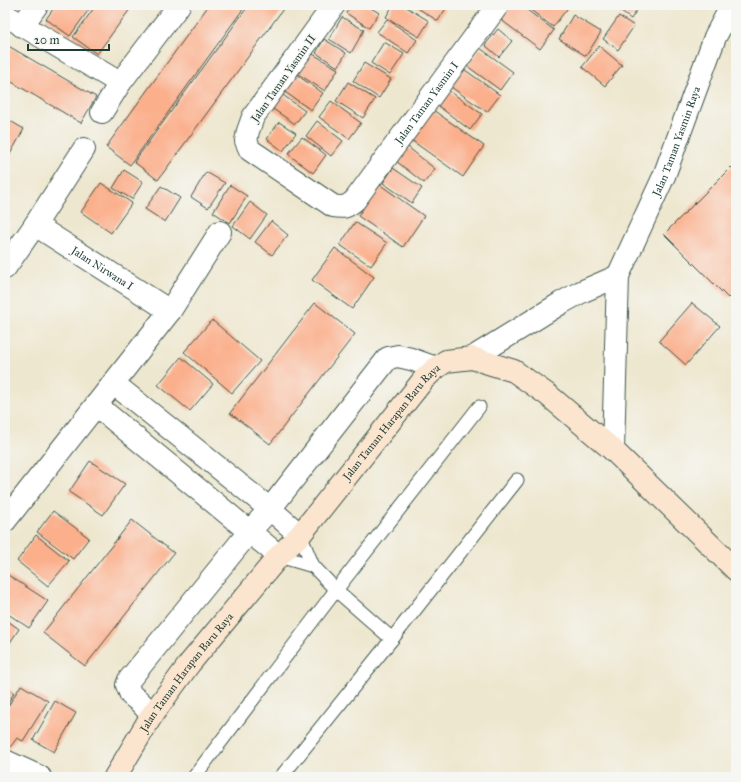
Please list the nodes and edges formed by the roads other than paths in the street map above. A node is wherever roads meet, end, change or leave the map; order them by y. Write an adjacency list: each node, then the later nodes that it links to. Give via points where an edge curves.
1 (37, 5): 6 (street)
2 (179, 5): 7 (street)
3 (334, 5): 10 (street, Jalan Taman Yasmin II, via 254,117 246,141 250,150 333,206 342,208)
4 (498, 5): 10 (street, Jalan Taman Yasmin I)
5 (732, 5): 14 (street, Jalan Taman Yasmin Raya, via 715,37 664,176)
6 (14, 21): 7 (street)
7 (120, 84): 8 (street)
8 (102, 112)
9 (84, 149): 11 (street)
10 (355, 200)
11 (35, 225): 13 (street); 15 (street, Jalan Nirwana I)
12 (220, 232): 15 (street)
13 (5, 268)
14 (618, 276): 16 (street, via 561,303); 21 (street, Jalan Taman Yasmin Raya)
15 (170, 311): 18 (street)
16 (472, 358): 17 (street, Jalan Taman Harapan Baru Raya, via 446,362); 21 (street, Jalan Taman Harapan Baru Raya, via 514,371 548,395)
17 (436, 368): 23 (street, via 398,356 388,358); 26 (street, Jalan Taman Harapan Baru Raya, via 424,379)
18 (113, 383): 19 (street); 23 (street)
19 (96, 405): 24 (street); 25 (street)
20 (479, 407): 30 (lane)
21 (613, 450): 29 (street, Jalan Taman Harapan Baru Raya)
22 (517, 480): 31 (lane)
23 (270, 509): 25 (street); 26 (street)
24 (5, 521)
25 (249, 532): 27 (street); 32 (street, via 129,680 127,685 130,695)
26 (300, 535): 27 (street, Jalan Taman Harapan Baru Raya); 28 (lane)
27 (279, 556): 28 (lane); 32 (street, Jalan Taman Harapan Baru Raya, via 190,663)
28 (313, 566): 30 (lane)
29 (736, 570)
30 (336, 590): 31 (lane); 36 (lane)
31 (392, 639): 37 (lane)
32 (152, 715): 35 (street, Jalan Taman Harapan Baru Raya)
33 (5, 761): 34 (street)
34 (40, 777)
35 (115, 777)
36 (194, 777)
37 (281, 777)

